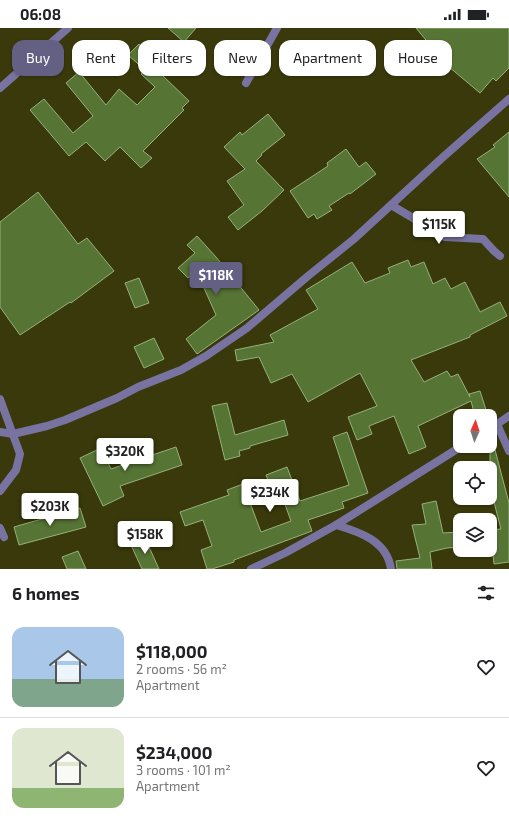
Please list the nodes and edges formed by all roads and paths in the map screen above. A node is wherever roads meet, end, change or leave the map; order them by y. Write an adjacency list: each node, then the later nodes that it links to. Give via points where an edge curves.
1 (68, 28): 4 (street)
2 (277, 28): 3 (street)
3 (246, 83)
4 (0, 88)
5 (509, 99): 6 (street)
6 (391, 206): 7 (street, via 445,237 483,240); 13 (street, via 247,328 206,356 181,370 65,420)
7 (500, 256)
8 (0, 398): 13 (street)
9 (509, 416): 10 (street)
10 (497, 424)
11 (497, 431): 14 (street)
12 (0, 432): 13 (street)
13 (13, 434): 16 (street, via 20,454 16,470)
14 (509, 451)
15 (453, 452): 17 (street)
16 (0, 491)
17 (336, 525): 20 (street); 21 (street, via 360,532 382,548)
18 (0, 528): 19 (street)
19 (4, 537)
20 (251, 569)
21 (391, 569)

